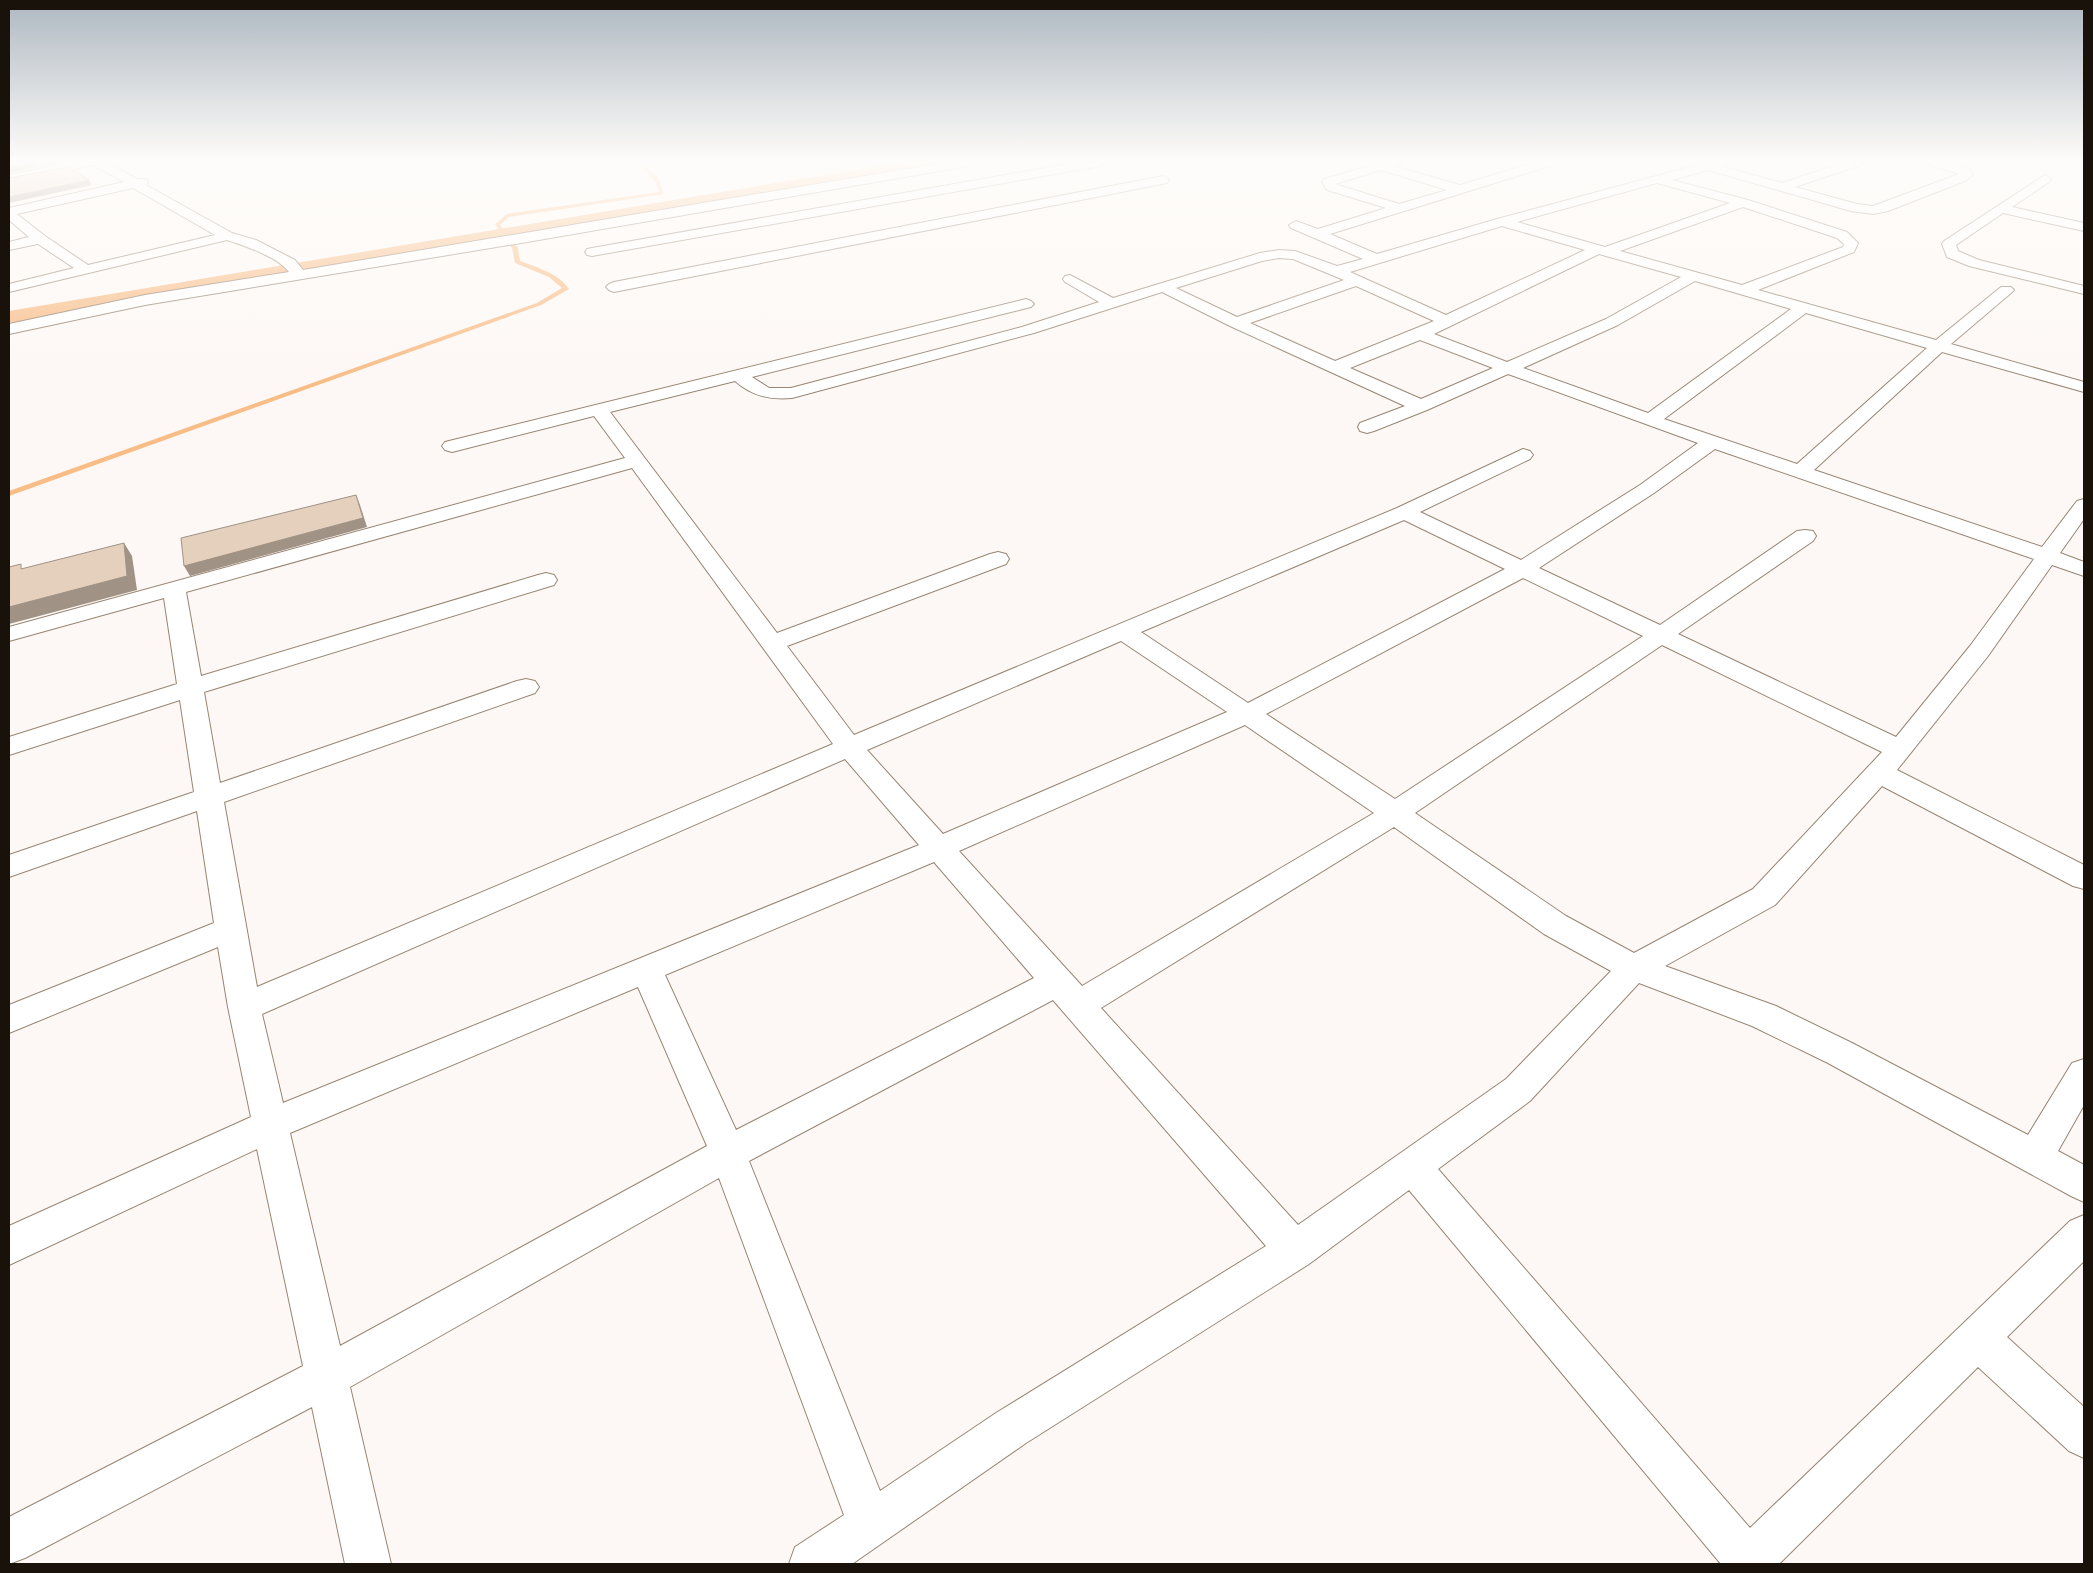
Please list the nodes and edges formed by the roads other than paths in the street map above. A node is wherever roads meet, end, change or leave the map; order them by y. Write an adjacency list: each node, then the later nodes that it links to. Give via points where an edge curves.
1 (36, 235): 14 (street)
2 (216, 235): 20 (street)
3 (239, 235): 21 (street)
4 (542, 235): 21 (street)
5 (684, 235): 17 (street)
6 (726, 235): 19 (street)
7 (879, 235): 19 (street)
8 (1320, 235): 18 (street)
9 (1456, 235): 18 (street)
10 (1550, 235): 16 (street)
11 (1646, 235): 16 (street)
12 (1842, 235): 29 (street, via 1851,243 1849,249)
13 (1962, 235): 31 (street, via 1949,244 1952,254 1974,263)
14 (40, 239): 15 (street); 20 (street)
15 (9, 246)
16 (1602, 250): 23 (street); 35 (street)
17 (592, 252)
18 (1376, 259): 22 (street)
19 (752, 260): 26 (street)
20 (86, 270): 28 (street)
21 (296, 270): 37 (street)
22 (1336, 271): 25 (street); 27 (street, via 1296,255 1279,254)
23 (1694, 276): 29 (street); 41 (street, via 1612,322)
24 (1070, 280): 33 (street)
25 (1356, 282): 35 (street); 36 (street)
26 (614, 286)
27 (1163, 287): 33 (street); 36 (street)
28 (9, 288)
29 (1744, 290): 34 (street)
30 (2006, 290): 39 (street)
31 (2084, 290)
32 (1026, 304): 42 (street)
33 (1113, 304): 42 (street, via 792,393 761,392 753,389)
34 (1804, 307): 39 (street); 46 (street)
35 (1446, 321): 38 (street)
36 (1236, 323): 40 (street)
37 (9, 329)
38 (1420, 334): 40 (street); 41 (street)
39 (1939, 346): 43 (street); 52 (street)
40 (1336, 367): 44 (street)
41 (1506, 369): 44 (street); 46 (street)
42 (739, 375): 45 (street)
43 (2084, 387)
44 (1421, 406): 47 (street)
45 (599, 410): 49 (street); 51 (street)
46 (1650, 420): 48 (street)
47 (1366, 428)
48 (1714, 441): 52 (street); 58 (street, via 1647,489)
49 (452, 446)
50 (1523, 454): 54 (street)
51 (637, 461): 61 (street); 65 (street)
52 (1801, 471): 56 (street)
53 (2084, 505): 56 (street)
54 (1404, 512): 58 (street); 62 (street)
55 (1805, 536): 64 (street)
56 (2048, 556): 59 (street); 71 (street, via 1979,651)
57 (998, 559): 65 (street)
58 (1522, 569): 64 (street); 68 (street)
59 (2084, 569)
60 (546, 580): 67 (street)
61 (174, 588): 63 (street); 67 (street)
62 (1123, 631): 68 (street); 70 (street)
63 (9, 634)
64 (1661, 636): 71 (street); 73 (street)
65 (772, 643): 70 (street)
66 (526, 687): 72 (street)
67 (190, 688): 69 (street); 72 (street)
68 (1246, 714): 73 (street); 74 (street)
69 (9, 746)
70 (849, 747): 74 (street); 81 (street)
71 (1889, 761): 76 (street); 78 (street, via 1764,897)
72 (208, 798): 75 (street); 77 (street)
73 (1395, 813): 78 (street, via 1555,925); 80 (street)
74 (939, 848): 79 (street); 80 (street)
75 (9, 866)
76 (2084, 878)
77 (230, 929): 81 (street); 82 (street)
78 (1634, 968): 86 (street, via 1764,1016); 87 (street, via 1518,1090)
79 (646, 969): 84 (street); 85 (street)
80 (1068, 993): 85 (street); 91 (street)
81 (244, 1007): 84 (street)
82 (9, 1019)
83 (2084, 1074): 86 (street)
84 (270, 1125): 90 (street); 93 (street)
85 (728, 1152): 93 (street); 95 (street)
86 (2035, 1156): 88 (street)
87 (1412, 1166): 91 (street); 97 (street)
88 (2084, 1184)
89 (2084, 1234): 92 (street)
90 (9, 1246)
91 (1296, 1250): 95 (street, via 1011,1428)
92 (1977, 1338): 94 (street); 97 (street)
93 (326, 1377): 96 (street); 98 (street)
94 (2084, 1436)
95 (870, 1524): 99 (street)
96 (9, 1542)
97 (1749, 1563)
98 (368, 1564)
99 (812, 1564)

